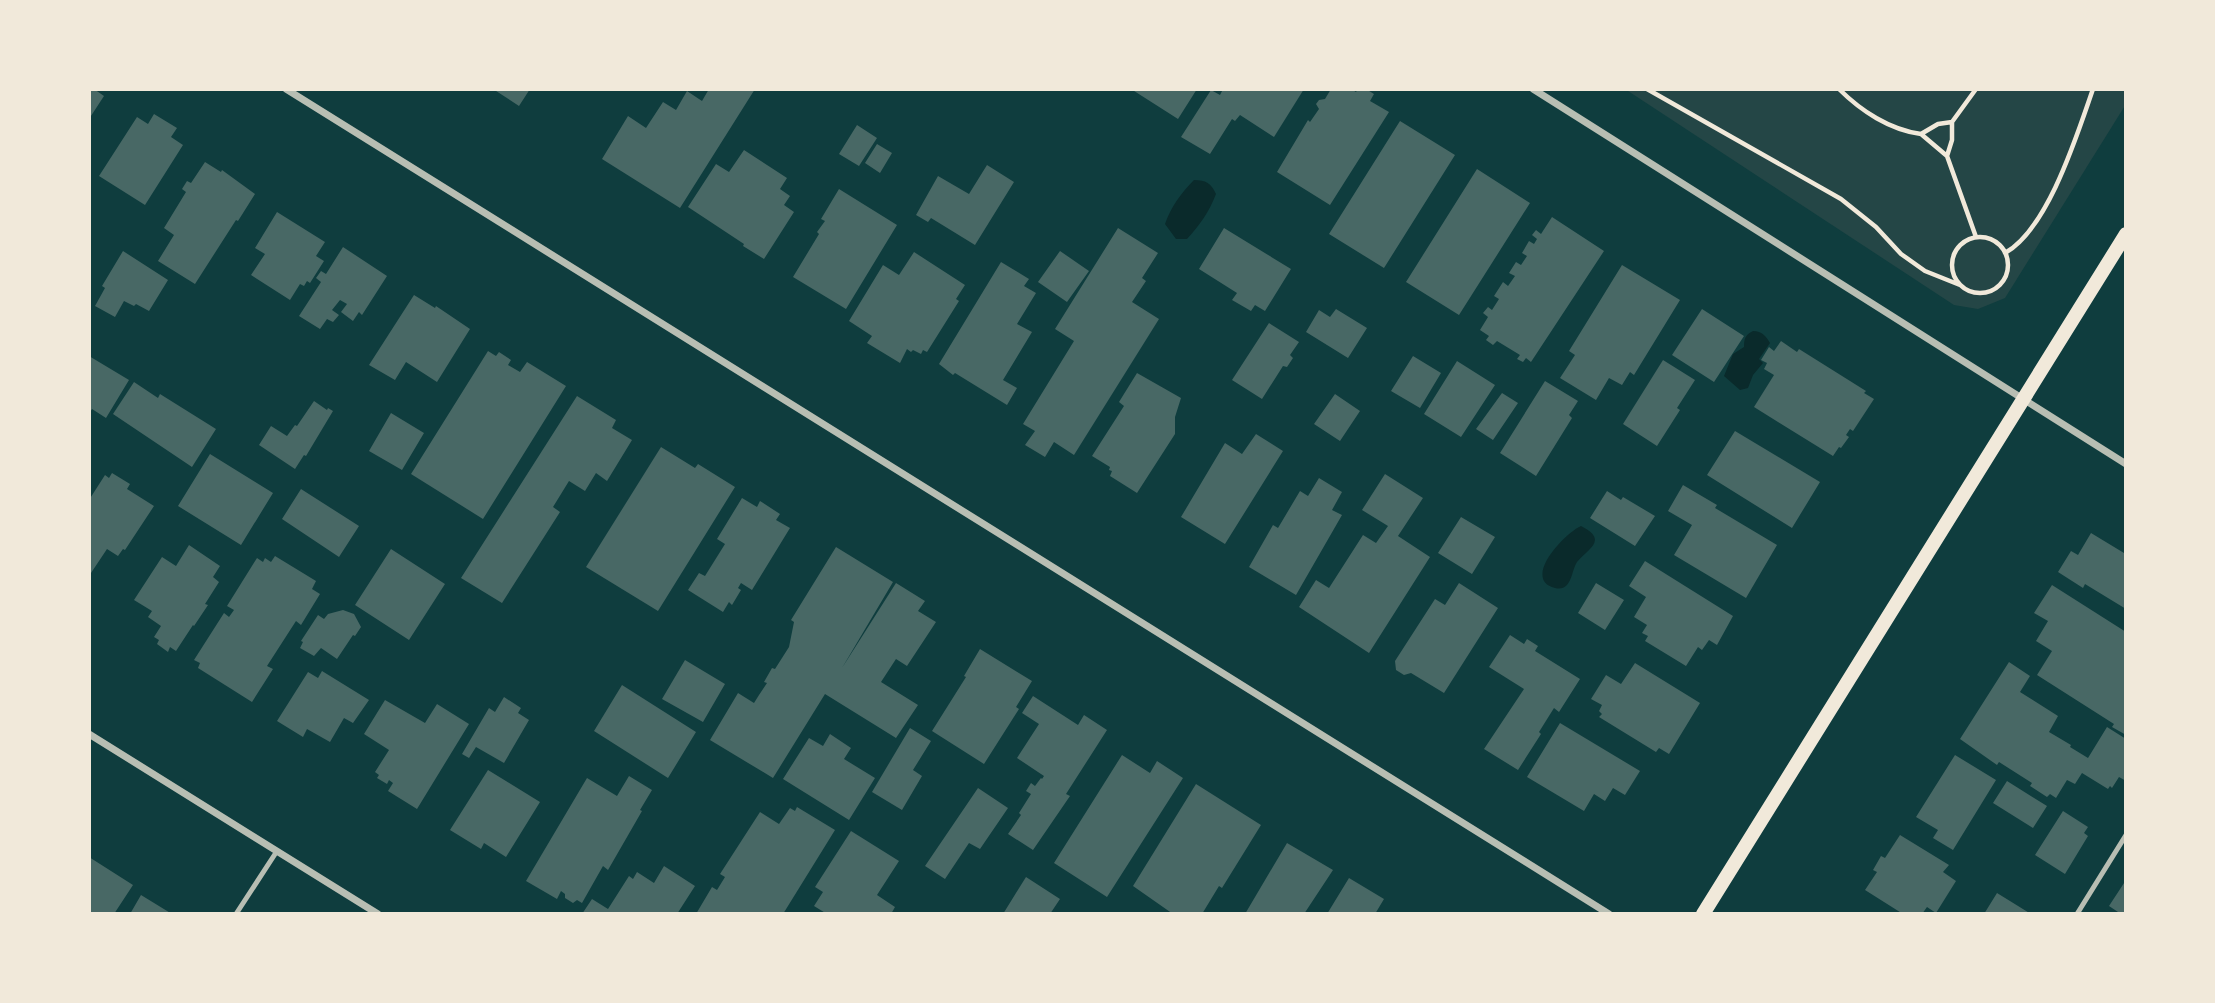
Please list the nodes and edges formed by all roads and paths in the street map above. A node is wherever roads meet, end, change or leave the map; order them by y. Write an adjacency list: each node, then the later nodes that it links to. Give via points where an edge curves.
1 (286, 89): 21 (street)
2 (1532, 89): 14 (street)
3 (1647, 89): 13 (path, via 1842,199 1901,254 1925,271)
4 (1839, 89): 8 (path, via 1884,122)
5 (1976, 89): 7 (path)
6 (2094, 89): 12 (path, via 2044,208 2031,229)
7 (1952, 122): 8 (path); 9 (path)
8 (1921, 134): 9 (path)
9 (1947, 156): 11 (path)
10 (2126, 234): 14 (main road)
11 (1976, 237): 12 (path, via 1995,242); 13 (path, via 1955,252 1952,269)
12 (2005, 253): 13 (path, via 2006,276 1993,289 1976,293)
13 (1960, 285)
14 (2025, 398): 15 (street); 22 (main road)
15 (2126, 464)
16 (89, 734): 18 (street)
17 (2126, 835): 23 (lane)
18 (277, 851): 19 (lane); 20 (street)
19 (236, 914)
20 (378, 914)
21 (1609, 914)
22 (1703, 914)
23 (2077, 914)

